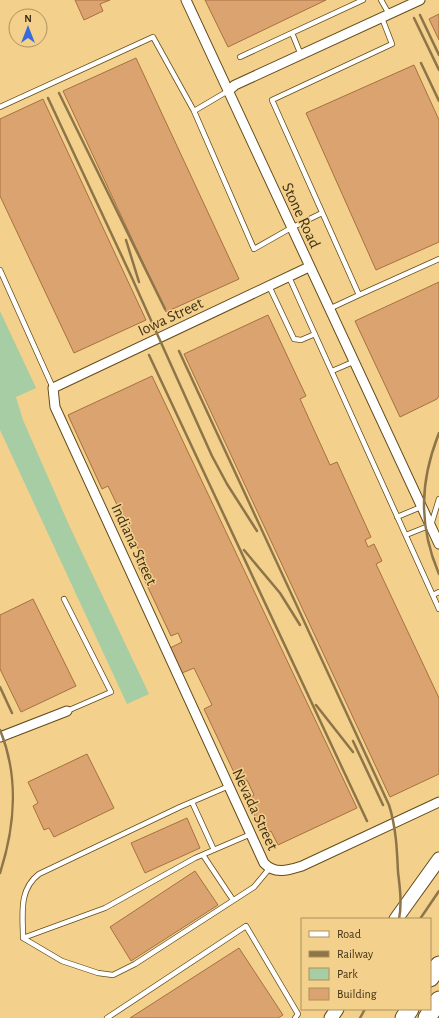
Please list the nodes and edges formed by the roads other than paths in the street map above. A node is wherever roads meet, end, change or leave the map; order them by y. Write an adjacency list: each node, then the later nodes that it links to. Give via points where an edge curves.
1 (186, 0): 9 (street, Stone Road)
2 (363, 0): 6 (lane)
3 (381, 0): 5 (lane)
4 (420, 0): 5 (street)
5 (385, 16): 7 (street); 12 (lane, via 392,44 272,100)
6 (292, 33): 7 (lane); 8 (lane)
7 (301, 55): 9 (street, via 235,85)
8 (240, 57)
9 (228, 91): 11 (lane); 13 (street, Stone Road)
10 (0, 107): 11 (lane, via 153,37)
11 (194, 111): 13 (lane, via 254,249)
12 (322, 213): 13 (lane); 19 (lane)
13 (291, 228): 15 (street, Stone Road)
14 (439, 259): 19 (lane)
15 (309, 267): 17 (street, Iowa Street); 20 (street, Stone Road)
16 (0, 270): 24 (lane)
17 (289, 277): 18 (street, Iowa Street); 21 (lane)
18 (269, 286): 21 (lane, via 294,339 301,340); 24 (street, Iowa Street)
19 (359, 295): 20 (lane)
20 (329, 309): 22 (street, Stone Road)
21 (315, 334): 23 (lane)
22 (353, 362): 23 (lane); 26 (street, Stone Road)
23 (332, 371): 27 (lane)
24 (53, 392): 35 (street, Indiana Street, via 55,406)
25 (439, 499): 28 (lane)
26 (421, 507): 27 (lane); 28 (street, Stone Road)
27 (397, 516): 29 (lane)
28 (430, 525): 29 (lane); 30 (street, Stone Road)
29 (406, 535): 32 (lane)
30 (439, 544)
31 (439, 592): 32 (lane)
32 (433, 595): 34 (lane)
33 (64, 598): 36 (lane, via 111,692)
34 (439, 609)
35 (191, 702): 38 (street, Nevada Street)
36 (67, 711): 37 (street)
37 (0, 737)
38 (229, 786): 39 (lane); 41 (street, Nevada Street)
39 (192, 802): 42 (lane); 48 (lane, via 35,877 27,887 23,901)
40 (439, 802): 45 (street, Nevada Street, via 302,866 286,871)
41 (251, 834): 42 (lane); 45 (street, Nevada Street)
42 (214, 850): 43 (lane)
43 (203, 855): 46 (lane); 48 (lane, via 105,908)
44 (439, 859): 47 (street)
45 (269, 869): 46 (lane, via 254,887)
46 (233, 900): 48 (lane, via 135,964 113,975 62,962)
47 (397, 918)
48 (23, 938)
49 (439, 965): 50 (highway)
50 (431, 977)
51 (439, 1000): 54 (highway)
52 (107, 1018): 53 (lane, via 246,926 298,1014)
53 (295, 1018)
54 (427, 1018)

